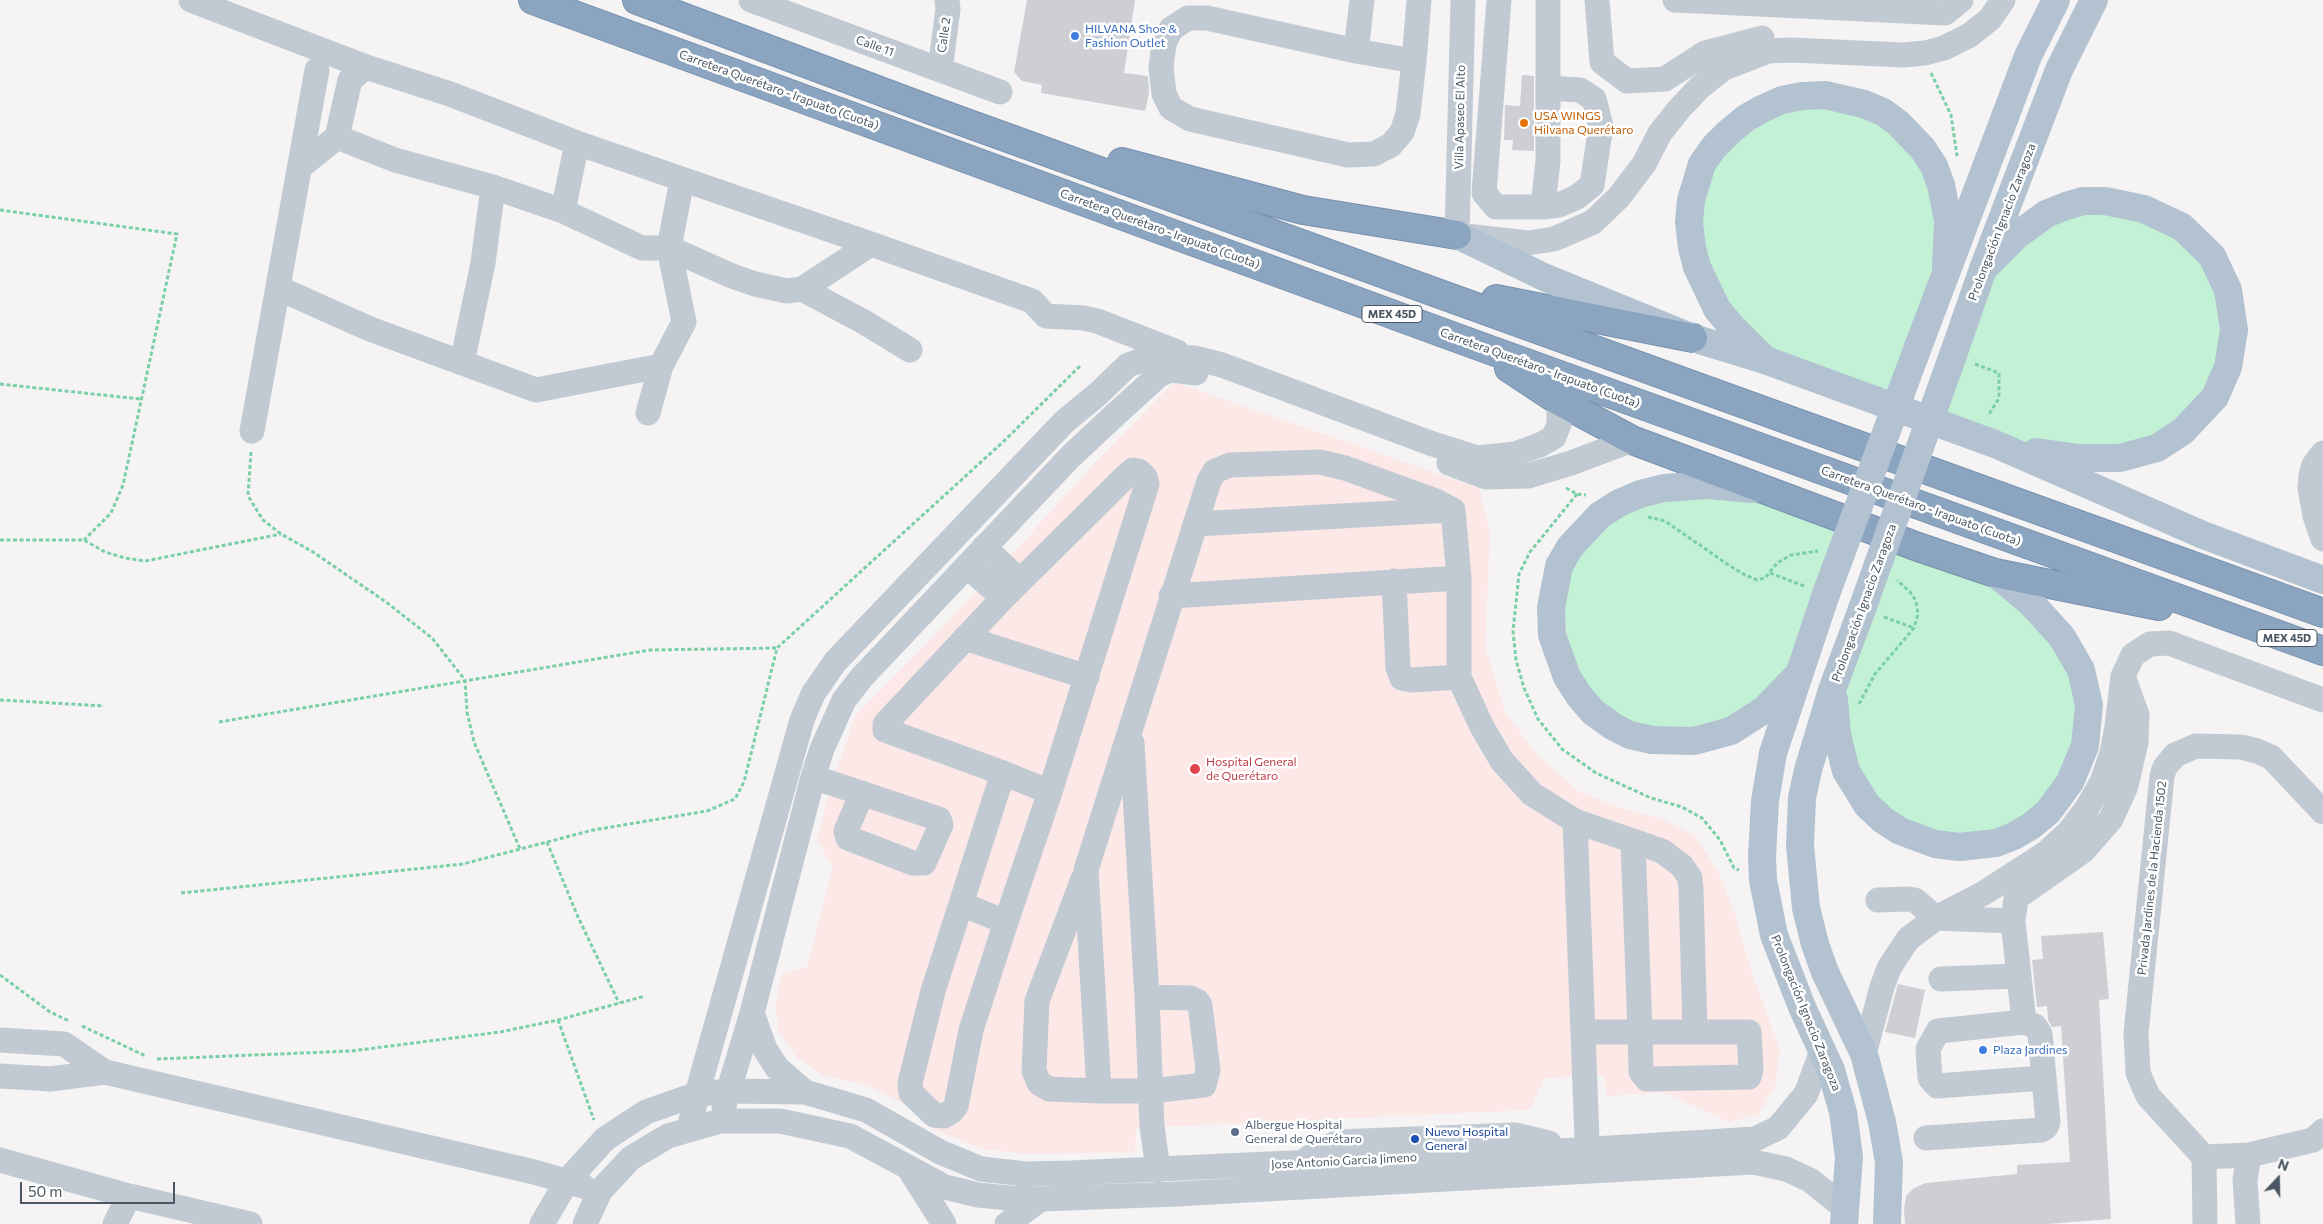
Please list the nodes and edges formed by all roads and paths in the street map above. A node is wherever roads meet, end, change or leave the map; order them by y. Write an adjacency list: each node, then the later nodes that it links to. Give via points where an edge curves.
1 (191, 0): 19 (street)
2 (533, 0): 43 (highway, Carretera Querétaro - Irapuato (Cuota) / MEX 45D)
3 (637, 0): 25 (highway, MEX 45D)
4 (751, 0): 21 (street, Calle 11)
5 (947, 0): 21 (street, Calle 2)
6 (1362, 0): 17 (street)
7 (1419, 0): 20 (street)
8 (1463, 0): 34 (street, Villa Apaseo El Alto)
9 (1499, 0): 31 (street, via 1484,193 1496,207)
10 (1548, 0): 23 (street)
11 (1597, 0): 18 (street, via 1602,62 1627,81 1665,79 1705,54 1774,35)
12 (1675, 0): 13 (street, via 1946,13)
13 (1961, 0)
14 (2003, 0): 18 (street, via 1990,19 1970,35 1944,48)
15 (2056, 0): 37 (main road, Prolongación Ignacio Zaragoza, via 2028,56)
16 (2094, 0): 38 (main road, Prolongación Ignacio Zaragoza, via 2059,70)
17 (1356, 51): 20 (street); 20 (street, via 1207,18 1188,18 1171,29 1164,44 1161,67 1164,94 1171,108 1190,119 1348,155 1374,154 1391,145 1402,132 1408,114)
18 (1903, 55): 34 (street, via 1791,50 1768,51 1745,59 1724,68 1680,108 1619,197 1593,222 1554,239 1528,243)
19 (317, 58): 22 (street); 28 (street)
20 (1414, 62)
21 (940, 70): 24 (street, Calle 11)
22 (358, 74): 26 (street); 27 (street, via 450,94)
23 (1548, 88): 31 (street, via 1548,160); 31 (street, via 1580,90 1594,99 1601,126 1592,185 1577,197)
24 (1000, 92)
25 (936, 112): 34 (highway, via 1304,210); 39 (highway, MEX 45D)
26 (337, 137): 28 (street); 30 (street, via 395,160)
27 (577, 143): 29 (street); 33 (street)
28 (300, 167): 40 (street)
29 (682, 180): 35 (street); 36 (street)
30 (493, 187): 33 (street); 47 (street, via 483,263)
31 (1543, 208)
32 (0, 210): 53 (path, via 177,234)
33 (563, 211): 36 (street, via 642,248)
34 (1457, 235): 42 (main road, via 1546,278)
35 (871, 244): 41 (street); 45 (street, via 1032,301 1046,316 1097,321)
36 (669, 248): 41 (street, via 755,284 787,292); 48 (street, via 684,322)
37 (1946, 269): 46 (main road, via 1948,220 1941,185 1923,149 1898,123 1864,104 1825,96 1802,96 1762,108 1729,132 1702,164 1691,200 1689,222 1697,267 1718,309); 78 (main road, Prolongación Ignacio Zaragoza, bridge)
38 (1983, 269): 59 (main road, via 2031,224 2066,206 2083,201 2144,209 2182,227 2212,256 2228,290 2234,330 2228,367 2215,397 2183,431 2157,448 2120,458 2102,459); 81 (main road, Prolongación Ignacio Zaragoza, bridge)
39 (1405, 280): 42 (highway); 82 (highway, MEX 45D)
40 (278, 288): 47 (street, via 370,329); 56 (street)
41 (802, 289): 44 (street)
42 (1693, 338): 46 (main road)
43 (1468, 342): 54 (highway); 83 (highway, Carretera Querétaro - Irapuato (Cuota) / MEX 45D)
44 (910, 350)
45 (1194, 358): 51 (street); 54 (street, via 1222,365 1477,458 1515,454 1554,437 1559,424); 138 (street, via 1154,356 1128,365 1064,422 835,662 813,694 802,720)
46 (1765, 360): 57 (main road)
47 (462, 363): 48 (street, via 536,390)
48 (661, 366): 55 (street)
49 (1080, 366): 86 (path, via 1004,442)
50 (1999, 373): 57 (path, via 1999,398 1985,422)
51 (1214, 376): 61 (street, via 1486,477 1528,476); 70 (street, via 1171,370 1159,375 1071,456)
52 (0, 384): 53 (path)
53 (140, 399): 69 (path, via 123,485 111,513)
54 (1559, 401): 58 (highway)
55 (648, 413)
56 (252, 431): 66 (path, via 248,496 263,520)
57 (1961, 432): 59 (main road)
58 (1632, 440): 61 (street); 62 (highway)
59 (1995, 444): 75 (main road, via 2203,535)
60 (2323, 453): 67 (street, via 2314,465 2310,488)
61 (1555, 468): 63 (path, via 1566,488 1577,494 1601,496)
62 (1769, 490): 63 (main road, via 1684,485 1640,494); 72 (highway)
63 (1619, 503): 78 (path, via 1647,517 1665,521 1745,576 1757,580 1770,573); 88 (main road, via 1600,515 1570,547 1559,566 1550,608 1552,635 1559,658 1571,684 1593,712 1630,735 1652,740 1694,741 1731,731 1747,722)
64 (1453, 510): 65 (street); 65 (street, via 1345,468 1320,462 1230,465 1215,471 1209,481); 73 (street)
65 (1195, 524): 79 (street)
66 (281, 534): 69 (path, via 145,561 105,552); 92 (path, via 386,602 432,638)
67 (2323, 539)
68 (0, 540): 69 (path)
69 (84, 540)
70 (984, 547): 71 (street); 76 (street)
71 (967, 566): 80 (street); 101 (street, via 844,700)
72 (1995, 573): 83 (highway); 99 (main road, via 2031,603 2057,631 2081,670 2086,687 2089,705 2085,746 2070,782 2048,812 2031,826 1996,843 1959,847 1917,838 1883,820 1867,805 1846,771)
73 (1460, 578): 77 (street); 91 (street)
74 (1897, 580): 84 (path, via 1916,601 1918,614)
75 (2323, 580)
76 (1020, 581): 80 (street); 90 (street, via 1133,470 1145,477 1147,484)
77 (1394, 581): 79 (street); 91 (street, via 1398,668 1402,678)
78 (1826, 594): 88 (main road, Prolongación Ignacio Zaragoza)
79 (1172, 596): 98 (street)
80 (1003, 598): 85 (street)
81 (1862, 609): 84 (path); 93 (main road, Prolongación Ignacio Zaragoza)
82 (2323, 613)
83 (2252, 625): 87 (highway, Carretera Querétaro - Irapuato (Cuota) / MEX 45D)
84 (1914, 628): 99 (path, via 1875,674 1852,722)
85 (965, 638): 90 (street); 100 (street, via 890,717 884,728)
86 (777, 648): 92 (path, via 650,650); 106 (path, via 744,782 735,799 707,811 593,830)
87 (2323, 651)
88 (1798, 674): 129 (main road, Prolongación Ignacio Zaragoza, via 1769,775 1763,828 1763,880 1783,961)
89 (2123, 676): 95 (street, via 2133,654 2150,644 2169,643); 113 (street, via 2118,726 2102,782 2069,832 2046,853 1984,893); 114 (street, via 2137,715 2136,742 2126,786 2111,819 2083,851 2016,898)
90 (1086, 677): 102 (street)
91 (1459, 677): 105 (street, via 1502,761 1532,794)
92 (465, 680): 97 (path); 108 (path, via 466,712 474,742)
93 (1832, 690): 99 (main road); 130 (main road, Prolongación Ignacio Zaragoza, via 1802,798 1800,845 1806,908 1815,944)
94 (0, 700): 96 (path)
95 (2323, 700)
96 (104, 706)
97 (219, 722)
98 (1131, 726): 109 (street); 120 (street)
99 (1837, 735)
100 (1003, 773): 102 (street); 112 (street)
101 (813, 777): 103 (street); 122 (street)
102 (1050, 792): 115 (street)
103 (862, 793)
104 (2323, 812): 147 (street, Privada Jardines de la Hacienda 1502, via 2271,757 2256,751 2196,746 2175,756 2165,767 2136,1033 2138,1073 2148,1096)
105 (1575, 821): 107 (street); 126 (street)
106 (547, 842): 108 (path); 121 (path)
107 (1633, 842): 125 (street, via 1675,858 1690,878); 127 (street)
108 (520, 849): 110 (path, via 463,864)
109 (1086, 870): 137 (street); 137 (street, via 1037,1001 1034,1071 1035,1078 1043,1087)
110 (181, 893)
111 (1878, 900): 113 (street, via 1915,900)
112 (961, 904): 115 (street); 115 (street, via 933,990 910,1083 911,1093 917,1101 934,1114 944,1116 956,1106 971,1030)
113 (1936, 918): 114 (street); 130 (street, via 1908,940 1890,968)
114 (2013, 921): 117 (street)
115 (1006, 922)
116 (0, 975): 123 (path, via 50,1012 153,1060 351,1051 500,1032)
117 (2018, 976): 118 (street); 124 (street)
118 (1941, 979)
119 (645, 996): 121 (path)
120 (1147, 997): 135 (street); 135 (street, via 1197,1001 1208,1070 1204,1085)
121 (619, 1003): 123 (path)
122 (752, 1013): 134 (street); 136 (street, via 766,1049 778,1068)
123 (558, 1020): 143 (path, via 591,1114)
124 (2024, 1022): 133 (street, via 2035,1026 2040,1034); 133 (street, via 1938,1031 1928,1049 1932,1081 1942,1087)
125 (1695, 1031): 127 (street); 127 (street, via 1749,1032 1752,1070 1749,1077 1648,1079 1641,1072)
126 (1583, 1032): 127 (street); 146 (street)
127 (1640, 1032)
128 (0, 1040): 131 (street, via 64,1044)
129 (1822, 1051): 144 (street, Jose Antonio Garcia Jimeno, via 1806,1094 1778,1128 1754,1139); 155 (main road, Prolongación Ignacio Zaragoza, via 1838,1090 1847,1133 1849,1178)
130 (1864, 1054): 162 (main road, Prolongación Ignacio Zaragoza, via 1890,1162)
131 (105, 1072): 132 (street, via 50,1079); 151 (street)
132 (0, 1076)
133 (2042, 1078): 142 (street, via 2048,1116 2046,1127 2041,1130)
134 (729, 1091): 136 (street); 138 (street); 139 (street)
135 (1151, 1091): 137 (street); 150 (street)
136 (804, 1092): 150 (street, Jose Antonio Garcia Jimeno, via 866,1110 940,1152 981,1168 1026,1174)
137 (1099, 1092)
138 (697, 1094): 140 (street); 143 (street, via 646,1112)
139 (720, 1121): 140 (street, Jose Antonio Garcia Jimeno); 149 (street, Jose Antonio Garcia Jimeno, via 780,1121 850,1136)
140 (689, 1130): 152 (street, Jose Antonio Garcia Jimeno, via 668,1136 631,1158)
141 (2323, 1131): 145 (street, via 2313,1140)
142 (1926, 1138)
143 (605, 1139): 151 (street)
144 (1706, 1153): 146 (street, Jose Antonio Garcia Jimeno); 155 (street, Jose Antonio Garcia Jimeno, via 1786,1169 1810,1180)
145 (2249, 1155): 147 (street); 164 (street, via 2245,1180)
146 (1585, 1156): 150 (street, Jose Antonio Garcia Jimeno, via 1300,1162); 154 (street, Jose Antonio Garcia Jimeno, via 1195,1193)
147 (2204, 1157): 163 (street)
148 (1, 1162): 153 (street)
149 (910, 1170): 154 (street, Jose Antonio Garcia Jimeno, via 945,1187 978,1195); 160 (street)
150 (1158, 1170)
151 (567, 1181): 152 (street); 158 (street)
152 (600, 1191): 159 (street, Jose Antonio Garcia Jimeno)
153 (129, 1196): 156 (street); 157 (street)
154 (1041, 1199): 161 (street)
155 (1845, 1216)
156 (114, 1224)
157 (250, 1224)
158 (542, 1224)
159 (585, 1224)
160 (944, 1224)
161 (1007, 1224)
162 (1887, 1224)
163 (2204, 1224)
164 (2248, 1224)

